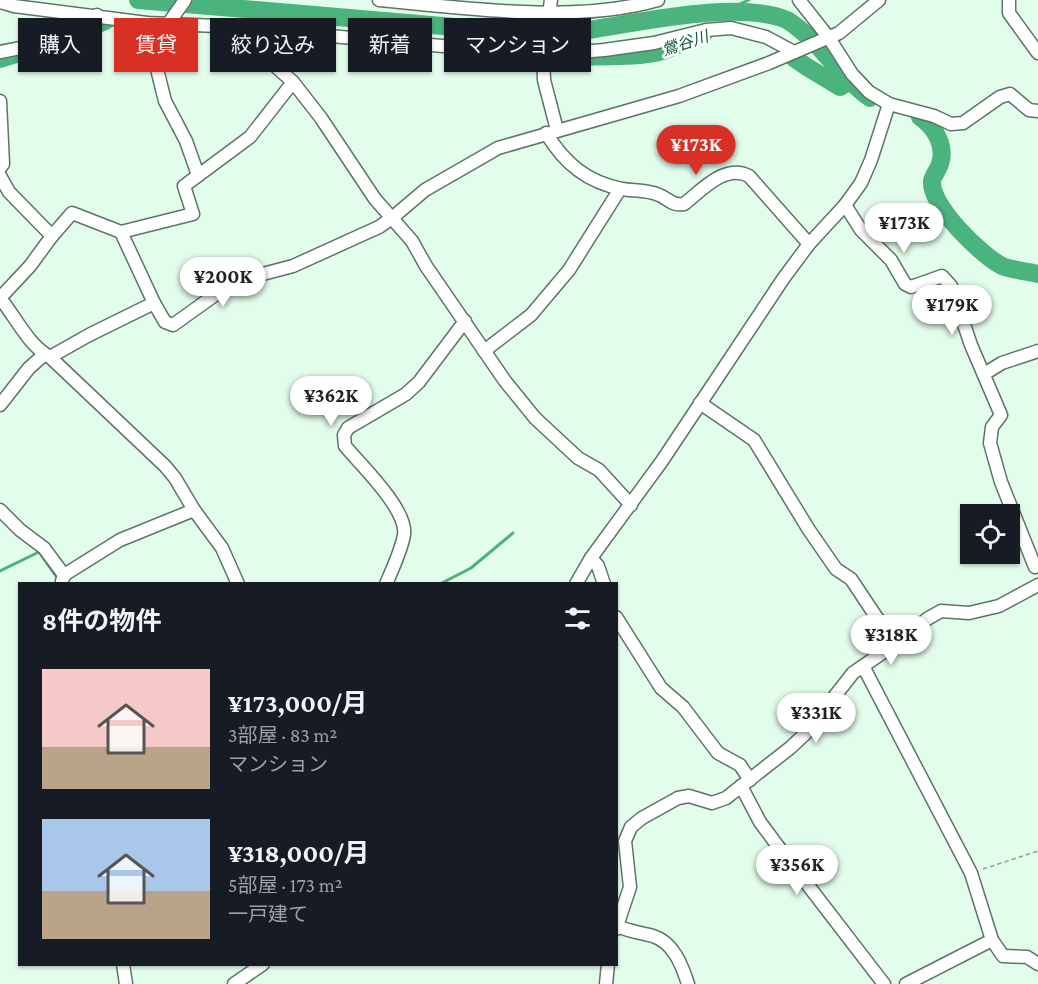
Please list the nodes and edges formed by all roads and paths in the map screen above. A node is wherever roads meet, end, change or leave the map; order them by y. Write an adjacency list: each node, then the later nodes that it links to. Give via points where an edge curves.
1 (185, 0): 11 (street)
2 (379, 0): 8 (street, via 496,11)
3 (658, 0): 8 (street, via 601,10)
4 (879, 0): 13 (street)
5 (1009, 0): 18 (street, via 1009,13)
6 (0, 2): 9 (street)
7 (801, 2): 13 (street)
8 (550, 9)
9 (97, 15): 10 (street); 17 (street, via 82,28 35,45)
10 (118, 18)
11 (172, 18)
12 (336, 35): 14 (street)
13 (825, 40): 16 (street); 24 (street, via 869,92)
14 (444, 44)
15 (591, 49): 16 (street, via 634,46 731,28)
16 (798, 51): 26 (street, via 679,96)
17 (0, 52)
18 (1038, 53)
19 (158, 72): 28 (street, via 165,100)
20 (282, 72): 22 (street)
21 (544, 72): 26 (street)
22 (293, 82): 28 (street, via 250,138); 32 (street)
23 (0, 101): 27 (street)
24 (889, 104): 25 (street, via 951,124 963,123 1010,94 1029,110); 31 (street, via 861,183)
25 (1038, 111)
26 (551, 132): 30 (street, via 570,163 584,176); 32 (street, via 498,148 425,190)
27 (0, 168)
28 (198, 175): 33 (street, via 184,186 193,214)
29 (0, 176): 34 (street, via 9,192)
30 (620, 189): 35 (street, via 658,194 675,205 684,204 723,174 742,172); 39 (street, via 554,288 531,315)
31 (845, 205): 35 (street); 42 (street, via 861,230 891,260 905,284 911,287 942,276 951,286)
32 (392, 218): 37 (street, via 293,266 235,283 173,325 165,322); 38 (street, via 412,241)
33 (121, 232): 34 (street, via 72,213); 37 (street)
34 (52, 236): 36 (street)
35 (809, 244): 43 (street)
36 (0, 298): 41 (street)
37 (154, 303): 41 (street)
38 (465, 321): 39 (street); 52 (street, via 419,382 406,394 348,428 344,435 345,446 397,508 403,522 405,533)
39 (484, 351): 45 (street, via 535,418 578,458 599,470)
40 (1038, 351): 42 (street, via 1002,363)
41 (47, 355): 44 (street, via 29,368); 47 (street, via 165,466)
42 (984, 374): 49 (street, via 1001,415 992,427 990,443 1001,483)
43 (700, 403): 45 (street); 57 (street, via 754,440 836,569 851,579 877,618)
44 (0, 405)
45 (631, 505): 48 (street)
46 (0, 510): 50 (street, via 44,548)
47 (194, 510): 50 (street, via 120,540); 51 (street, via 222,548)
48 (591, 558): 53 (street); 54 (street)
49 (1037, 569)
50 (62, 580)
51 (237, 582)
52 (387, 582)
53 (577, 582)
54 (603, 582)
55 (1038, 585): 57 (street, via 999,606 969,613 941,611)
56 (618, 620): 59 (street, via 661,688 682,707 718,753 740,765)
57 (901, 640): 58 (street)
58 (863, 666): 59 (street, via 843,684 805,734); 61 (street)
59 (746, 783): 62 (street, via 712,803 689,796 678,798 631,827 624,841 630,887); 73 (street, via 760,822)
60 (1038, 851): 61 (path)
61 (971, 873): 64 (street)
62 (618, 924)
63 (618, 927): 72 (street, via 666,942)
64 (992, 940): 65 (street, via 1004,956 1027,957); 74 (street)
65 (1038, 964)
66 (123, 966): 69 (street)
67 (260, 966): 70 (street)
68 (608, 966): 71 (street)
69 (126, 984)
70 (234, 984)
71 (606, 984)
72 (688, 984)
73 (884, 984)
74 (906, 984)

